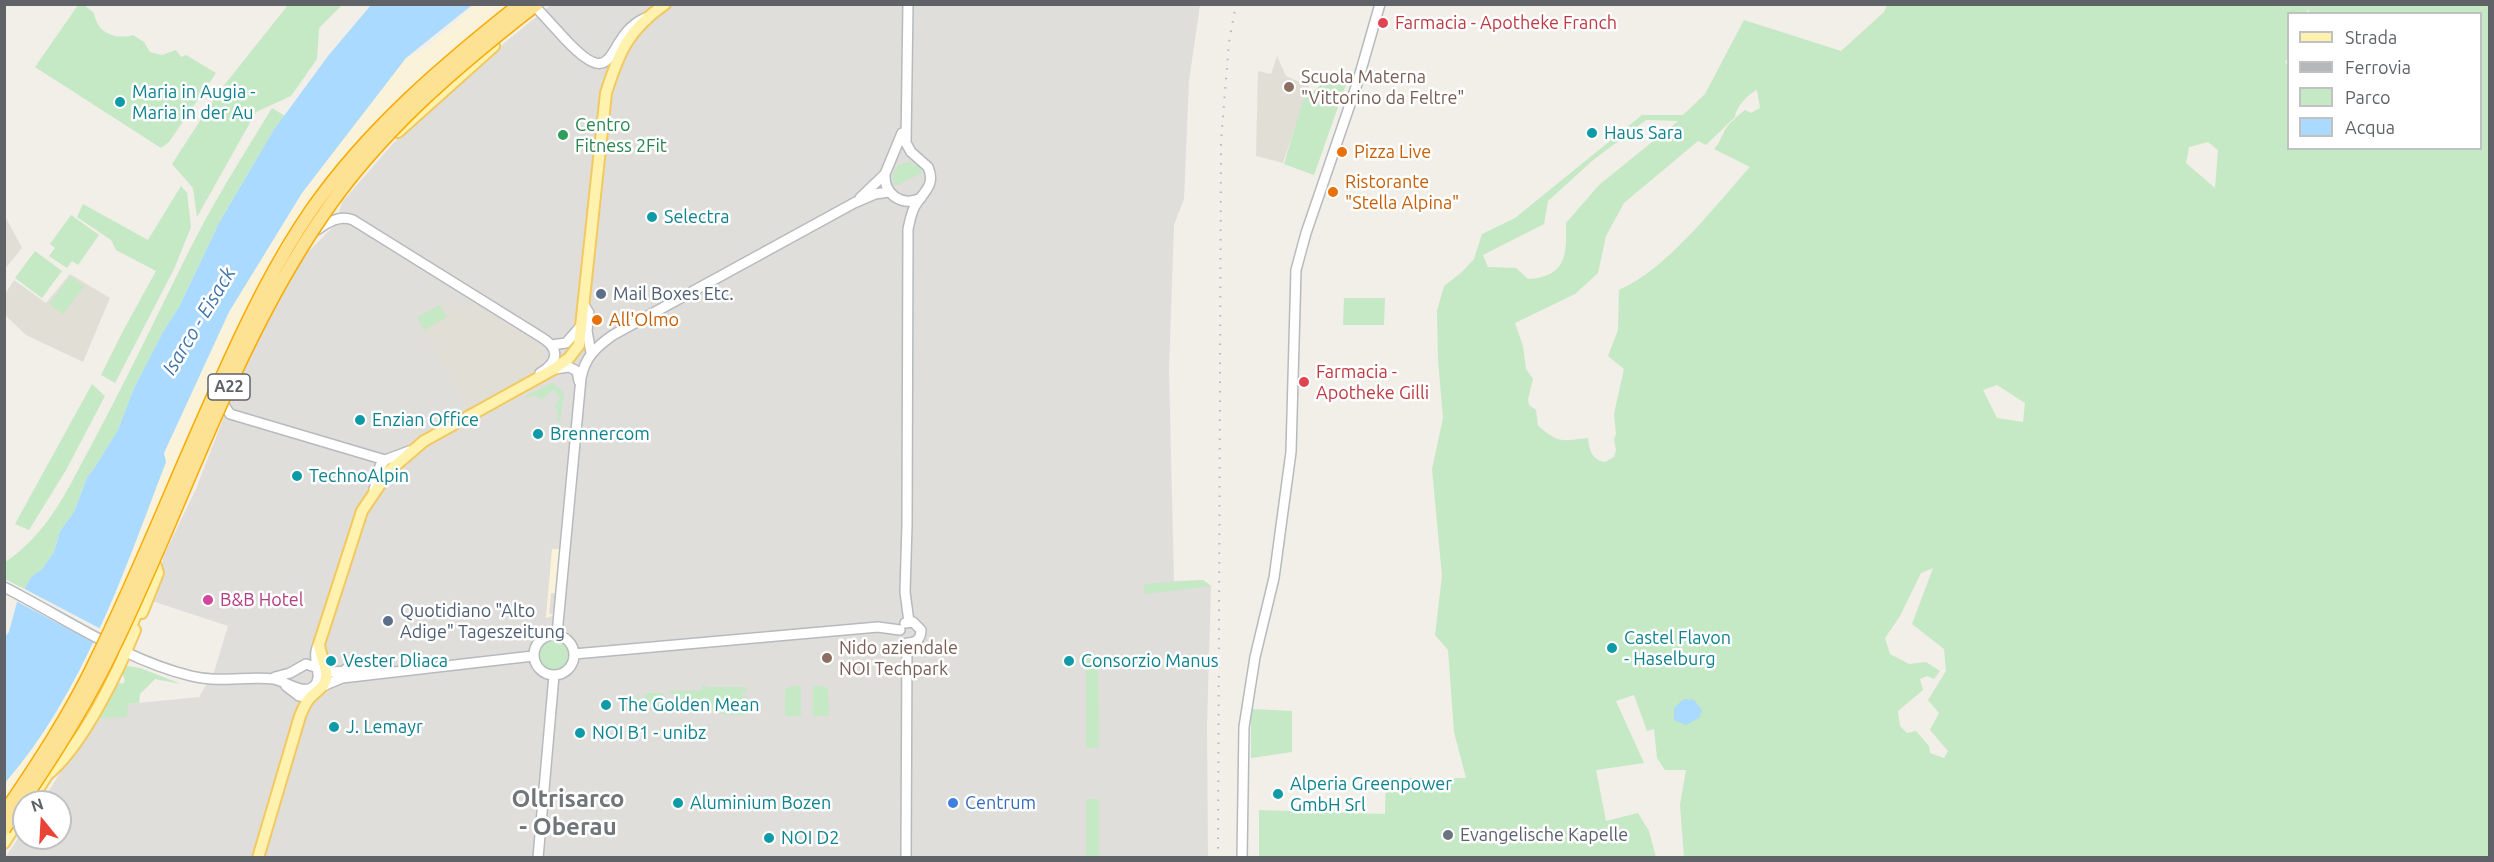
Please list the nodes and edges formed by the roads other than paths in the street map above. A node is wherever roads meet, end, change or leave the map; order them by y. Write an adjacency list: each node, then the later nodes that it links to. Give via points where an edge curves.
1 (544, 4): 7 (main road)
2 (665, 4): 6 (main road)
3 (908, 4): 8 (main road)
4 (1380, 4): 55 (main road, via 1296,270 1294,414 1288,487 1244,727)
5 (528, 5): 6 (main road, bridge, via 594,64 610,57 635,23); 7 (main road, via 497,29); 50 (highway, A22, bridge, via 435,74 368,138 311,211 277,264 246,324 98,658 61,726); 51 (highway, A22, bridge, via 408,113 348,180 287,270 256,327 106,663 68,731)
6 (645, 18): 18 (main road, via 625,42 606,93)
7 (487, 52): 17 (main road, via 400,130 356,178)
8 (905, 126): 9 (main road, via 907,146); 10 (main road)
9 (915, 156): 10 (main road); 13 (main road, via 924,161 931,173 928,190)
10 (893, 160): 11 (main road)
11 (885, 174): 12 (main road); 15 (main road)
12 (889, 192): 14 (main road); 15 (main road)
13 (921, 198): 14 (main road); 16 (main road)
14 (899, 200): 16 (main road)
15 (854, 204): 21 (main road)
16 (908, 229): 33 (main road, via 905,592)
17 (317, 230): 22 (main road, via 345,218 415,257); 27 (main road, via 265,316)
18 (584, 305): 19 (main road); 20 (main road, via 589,313)
19 (583, 324): 22 (main road, via 566,343); 24 (main road, via 577,350)
20 (589, 338): 21 (main road); 23 (main road)
21 (605, 341): 23 (main road)
22 (551, 345): 25 (main road, via 555,353 549,366)
23 (591, 352): 26 (main road)
24 (554, 369): 25 (main road); 26 (main road, via 569,367 577,371)
25 (522, 387): 28 (main road)
26 (580, 388): 35 (main road)
27 (224, 405): 29 (main road, via 230,414); 31 (main road)
28 (411, 451): 29 (main road); 30 (main road)
29 (385, 460): 30 (main road)
30 (374, 490): 42 (main road, via 362,512 319,644)
31 (156, 566): 36 (main road); 38 (main road, via 158,573)
32 (9, 589): 38 (main road)
33 (909, 622): 34 (main road); 37 (main road, via 919,626 921,634 916,642)
34 (900, 630): 37 (main road); 39 (main road, via 874,628)
35 (557, 634): 39 (main road, via 569,641); 40 (main road, via 543,637)
36 (127, 636)
37 (907, 643): 54 (main road)
38 (126, 651): 45 (main road, via 192,676); 48 (main road, via 68,756)
39 (574, 654): 44 (main road, via 568,669)
40 (533, 656): 43 (main road); 44 (main road, via 542,672)
41 (114, 662): 48 (main road)
42 (322, 666): 43 (main road); 45 (main road, via 306,664); 45 (main road, via 318,680 309,689); 46 (main road)
43 (402, 670): 46 (main road, via 335,679)
44 (554, 675): 53 (main road)
45 (270, 679): 47 (main road, via 298,696)
46 (323, 686): 47 (main road)
47 (310, 697): 52 (main road, via 300,716)
48 (47, 775): 49 (main road)
49 (38, 790)
50 (4, 813)
51 (4, 829)
52 (258, 858)
53 (538, 858)
54 (906, 858)
55 (1242, 858)

